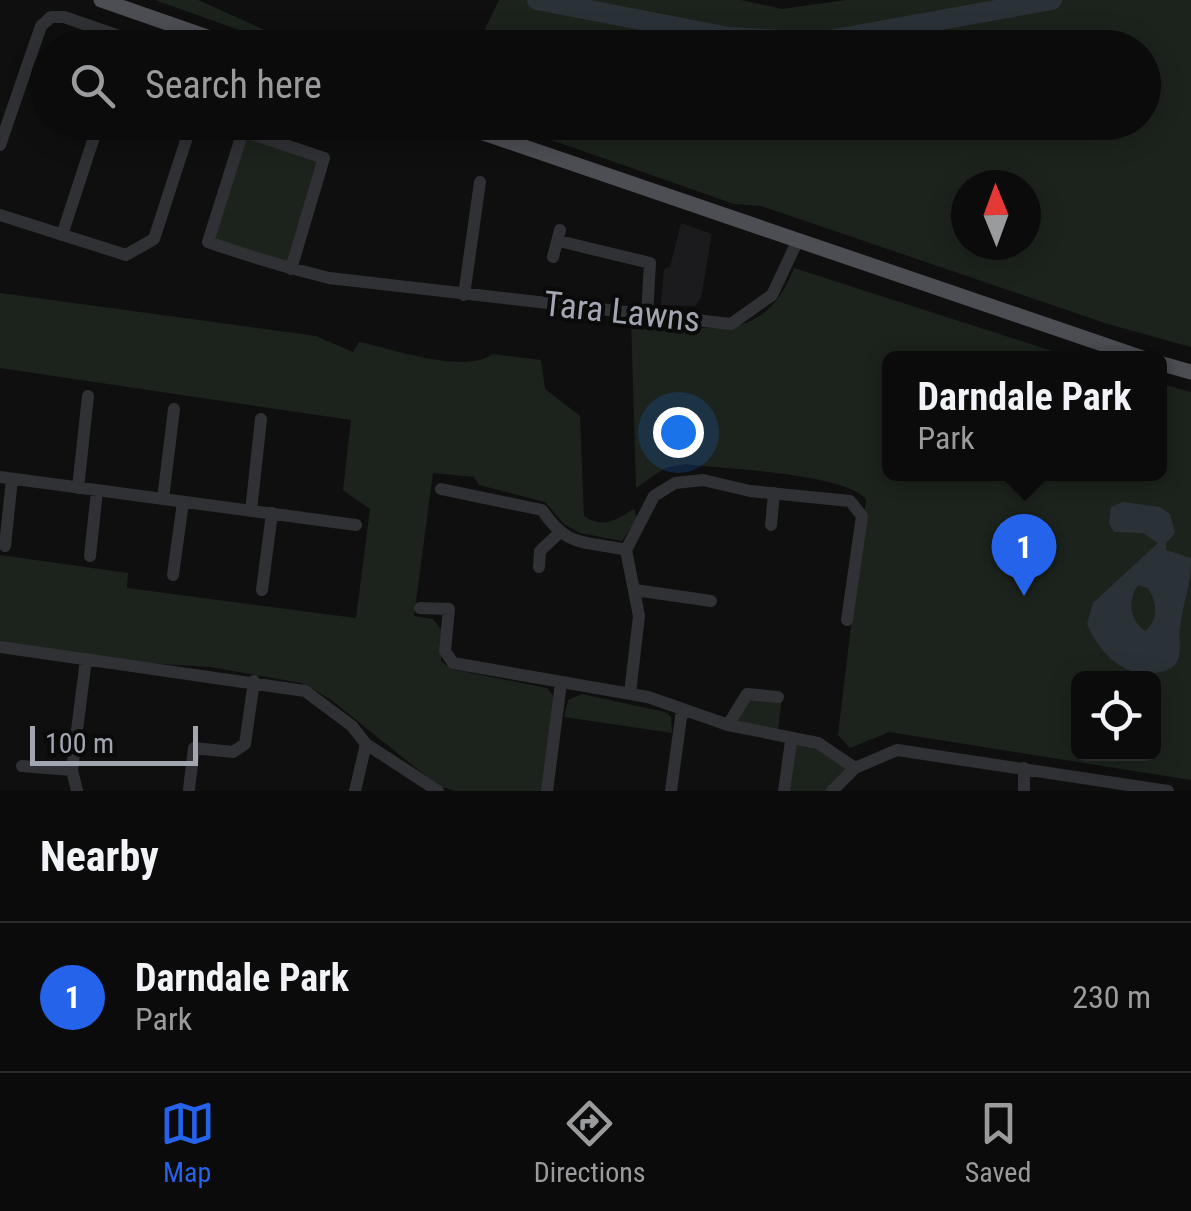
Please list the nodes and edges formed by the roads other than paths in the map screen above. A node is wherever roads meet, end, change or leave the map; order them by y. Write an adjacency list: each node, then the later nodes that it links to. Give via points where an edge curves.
1 (102, 0): 4 (main road)
2 (40, 30): 3 (street, via 51,17)
3 (102, 30)
4 (188, 30)
5 (30, 58): 11 (street)
6 (93, 140): 14 (street)
7 (186, 140): 14 (street, via 154,239 126,256)
8 (240, 140): 17 (street, Tara Lawns, via 208,242)
9 (270, 140): 17 (street, via 324,158)
10 (503, 140): 15 (main road)
11 (0, 145)
12 (480, 182): 18 (street)
13 (0, 215): 14 (street)
14 (62, 235)
15 (796, 242): 19 (street, Tara Lawns, via 779,286 744,318 731,324); 20 (main road)
16 (553, 257): 19 (street, via 559,236 650,263)
17 (291, 268): 18 (street, Tara Lawns)
18 (464, 295): 19 (street, Tara Lawns)
19 (647, 315)
20 (1122, 351)
21 (88, 396): 25 (street)
22 (174, 409): 29 (street)
23 (261, 419): 31 (street)
24 (6, 478): 25 (street); 36 (street)
25 (78, 488): 27 (street)
26 (441, 489): 35 (street, via 542,510)
27 (97, 490): 29 (street); 38 (street)
28 (774, 493): 34 (street); 37 (street, via 703,480 675,482 654,496); 45 (street, via 850,502 862,516)
29 (163, 499): 30 (street)
30 (183, 502): 31 (street); 40 (street)
31 (250, 510): 32 (street)
32 (272, 514): 33 (street); 41 (street)
33 (356, 525)
34 (771, 525)
35 (558, 534): 37 (street); 39 (street, via 540,551)
36 (5, 546)
37 (626, 550): 42 (street)
38 (90, 556)
39 (539, 567)
40 (173, 574)
41 (262, 590)
42 (635, 590): 43 (street); 50 (street, via 639,616)
43 (711, 600)
44 (420, 608): 49 (street, via 449,609 445,650 453,662)
45 (847, 620)
46 (0, 647): 47 (street)
47 (86, 659): 48 (street); 59 (street)
48 (254, 681): 55 (street, via 305,691); 60 (street, via 245,744 233,752 194,748)
49 (561, 683): 50 (street); 64 (street)
50 (630, 693): 52 (street)
51 (778, 697): 53 (street, via 746,694)
52 (682, 710): 53 (street); 65 (street)
53 (728, 725): 54 (street)
54 (791, 741): 57 (street, via 818,743); 66 (street)
55 (366, 744): 62 (street); 63 (street)
56 (22, 766): 59 (street)
57 (854, 768): 58 (street, via 897,750); 67 (street)
58 (1024, 768): 68 (street); 69 (street)
59 (72, 770): 61 (street)
60 (189, 789)
61 (78, 791)
62 (355, 791)
63 (438, 791)
64 (547, 791)
65 (671, 791)
66 (784, 791)
67 (832, 791)
68 (1024, 791)
69 (1168, 791)

